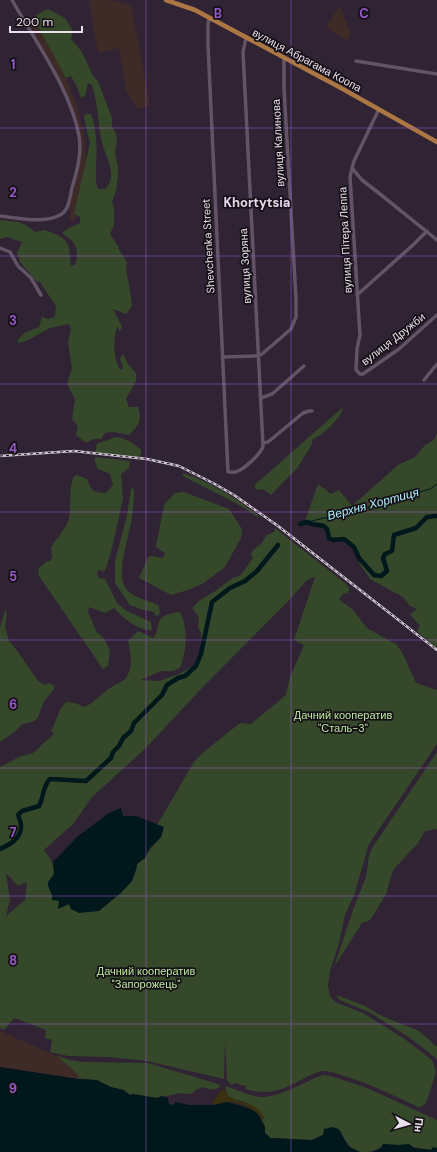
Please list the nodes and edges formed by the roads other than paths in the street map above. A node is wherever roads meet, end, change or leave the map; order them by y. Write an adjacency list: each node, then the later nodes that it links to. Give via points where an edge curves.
1 (12, 0): 11 (street, via 65,93 79,137 79,159 63,213 45,219)
2 (166, 0): 3 (main road, вулиця Абрагама Коопа, via 194,10)
3 (209, 19): 4 (main road, вулиця Абрагама Коопа); 19 (street, Shevchenka Street, via 207,34)
4 (246, 38): 5 (main road, вулиця Абрагама Коопа); 18 (street, вулиця Зоряна, via 243,52)
5 (284, 59): 8 (main road, вулиця Абрагама Коопа); 18 (street, вулиця Калинова, via 296,317 292,329)
6 (356, 61): 7 (street)
7 (437, 74)
8 (379, 109): 9 (main road, вулиця Абрагама Коопа); 10 (street, вулиця Пітера Леппа)
9 (437, 142)
10 (352, 168): 12 (street, via 366,183); 16 (street, вулиця Пітера Леппа, via 350,177)
11 (0, 216)
12 (427, 231): 13 (street); 16 (street)
13 (437, 240)
14 (0, 248): 15 (street, via 10,252)
15 (41, 295)
16 (357, 295): 22 (street, вулиця Пітера Леппа, via 360,337 356,369)
17 (437, 315): 22 (street, вулиця Дружби, via 399,348)
18 (258, 356): 19 (street); 24 (street, вулиця Зоряна)
19 (223, 357): 26 (street, Shevchenka Street, via 228,472 239,471 260,452)
20 (437, 364): 23 (street)
21 (304, 366): 24 (street, via 272,394)
22 (360, 374)
23 (424, 380)
24 (261, 398): 26 (street, вулиця Зоряна)
25 (312, 412): 26 (street, via 303,413 268,442)
26 (263, 443)

